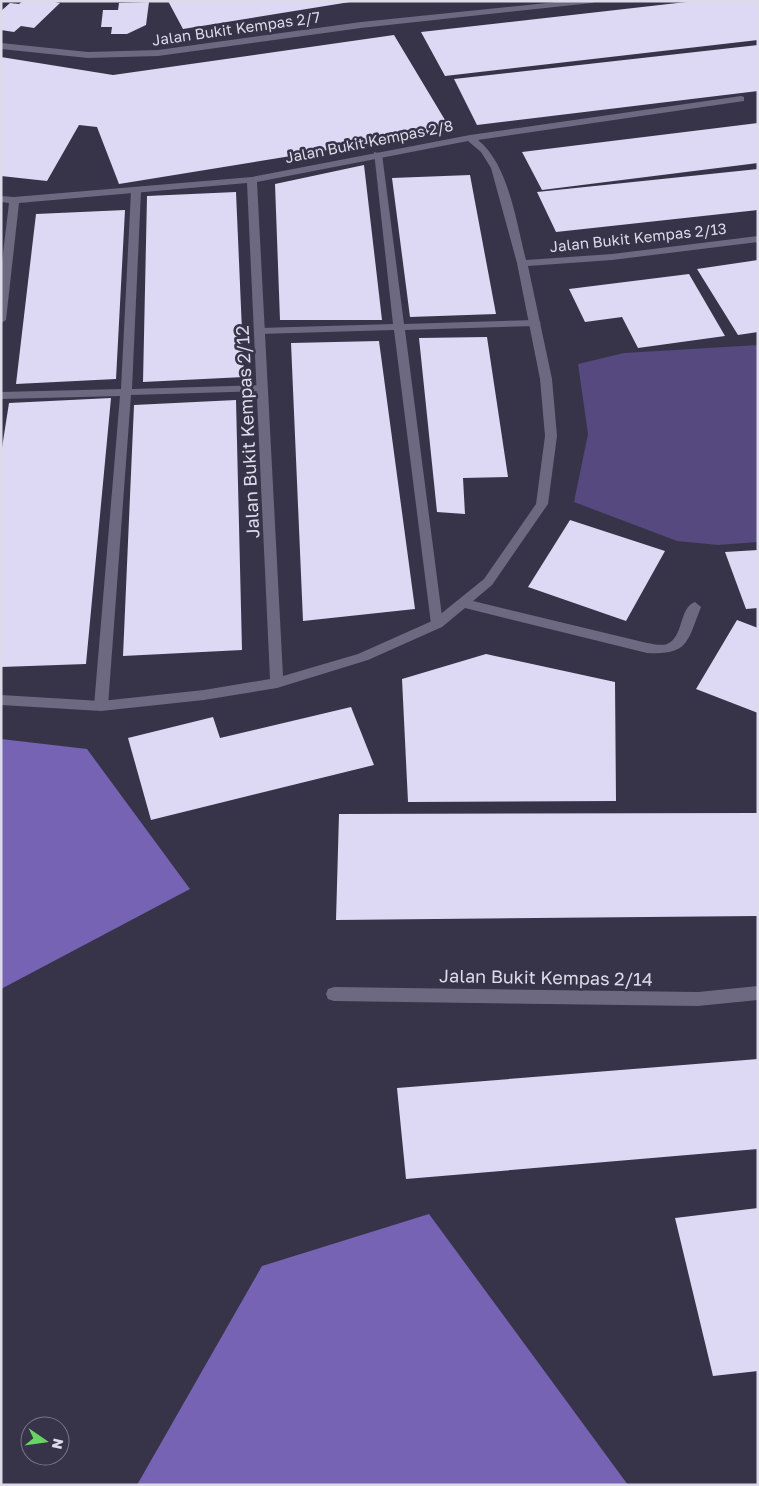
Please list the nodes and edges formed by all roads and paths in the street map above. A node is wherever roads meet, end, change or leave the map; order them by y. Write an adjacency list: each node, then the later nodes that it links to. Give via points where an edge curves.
1 (592, 1): 2 (street, Jalan Bukit Kempas 2/7, via 361,25 158,53 88,55)
2 (1, 46)
3 (741, 99): 4 (street, Jalan Bukit Kempas 2/8)
4 (470, 138): 5 (street, Jalan Bukit Kempas 2/8); 11 (street, via 485,150 496,168)
5 (377, 154): 6 (street, Jalan Bukit Kempas 2/8); 14 (street)
6 (252, 180): 7 (street, Jalan Bukit Kempas 2/8); 15 (street, Jalan Bukit Kempas 2/12)
7 (136, 191): 9 (street, Jalan Bukit Kempas 2/8); 17 (street)
8 (1, 199): 9 (street, Jalan Bukit Kempas 2/8)
9 (14, 200): 12 (street)
10 (758, 239): 11 (street, Jalan Bukit Kempas 2/13, via 612,257)
11 (522, 263): 13 (street)
12 (1, 320)
13 (536, 323): 14 (street); 19 (street, via 546,378 551,436 542,504 488,582)
14 (398, 328): 15 (street); 21 (street)
15 (260, 331): 16 (street, Jalan Bukit Kempas 2/12)
16 (262, 388): 17 (street); 22 (street, Jalan Bukit Kempas 2/12)
17 (126, 393): 18 (street); 24 (street)
18 (1, 396)
19 (464, 603): 20 (street, via 647,648 669,649 681,640); 21 (street)
20 (695, 607)
21 (437, 624): 22 (street, via 363,657)
22 (277, 683): 24 (street)
23 (1, 700): 24 (street)
24 (101, 706)
25 (758, 993): 26 (street, Jalan Bukit Kempas 2/14, via 698,999)
26 (334, 994)

